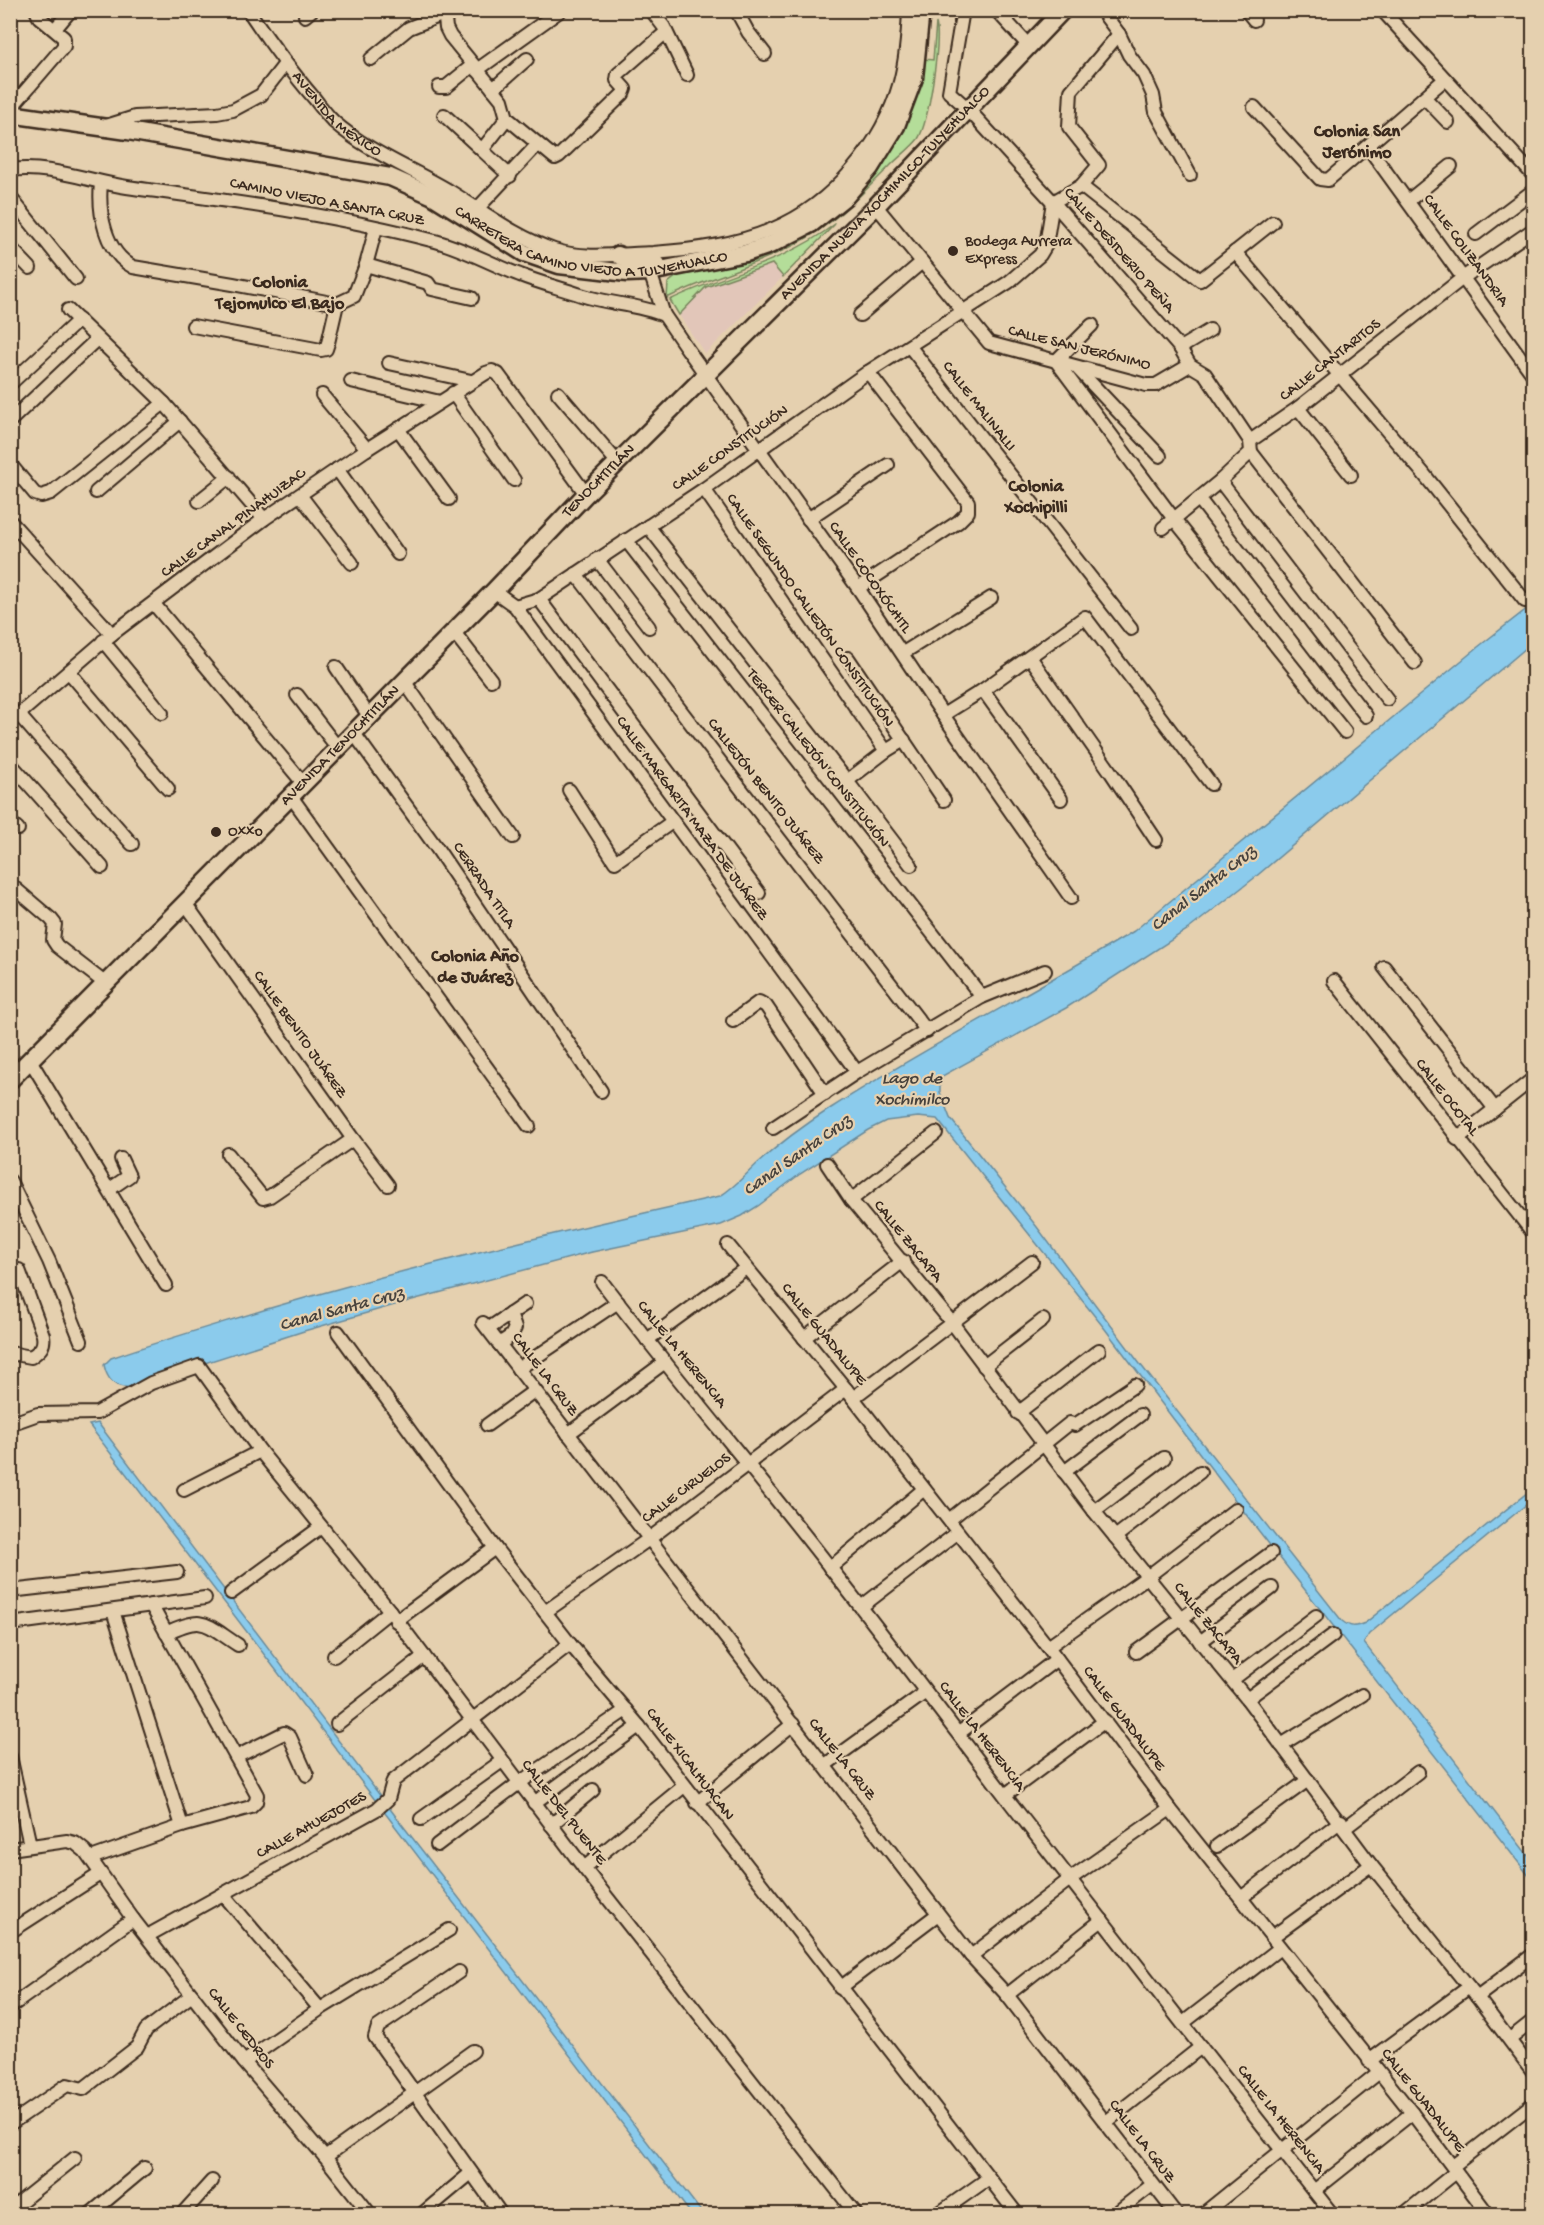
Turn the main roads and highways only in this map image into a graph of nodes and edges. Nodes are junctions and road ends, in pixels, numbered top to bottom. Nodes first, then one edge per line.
1 (921, 10) edge
2 (1063, 10) edge
3 (13, 108) edge
4 (618, 255) road end
5 (669, 268) junction
6 (706, 374) joint
7 (494, 591) joint
8 (10, 1080) edge

1 - 5 main road, CARRETERA CAMINO VIEJO A TULYEHUALCO
2 - 6 main road, AVENIDA NUEVA XOCHIMILCO-TULYEHUALCO
3 - 5 main road, CARRETERA CAMINO VIEJO A TULYEHUALCO
4 - 5 main road
6 - 7 main road, TENOCHTITLÁN
7 - 8 main road, AVENIDA TENOCHTITLÁN

